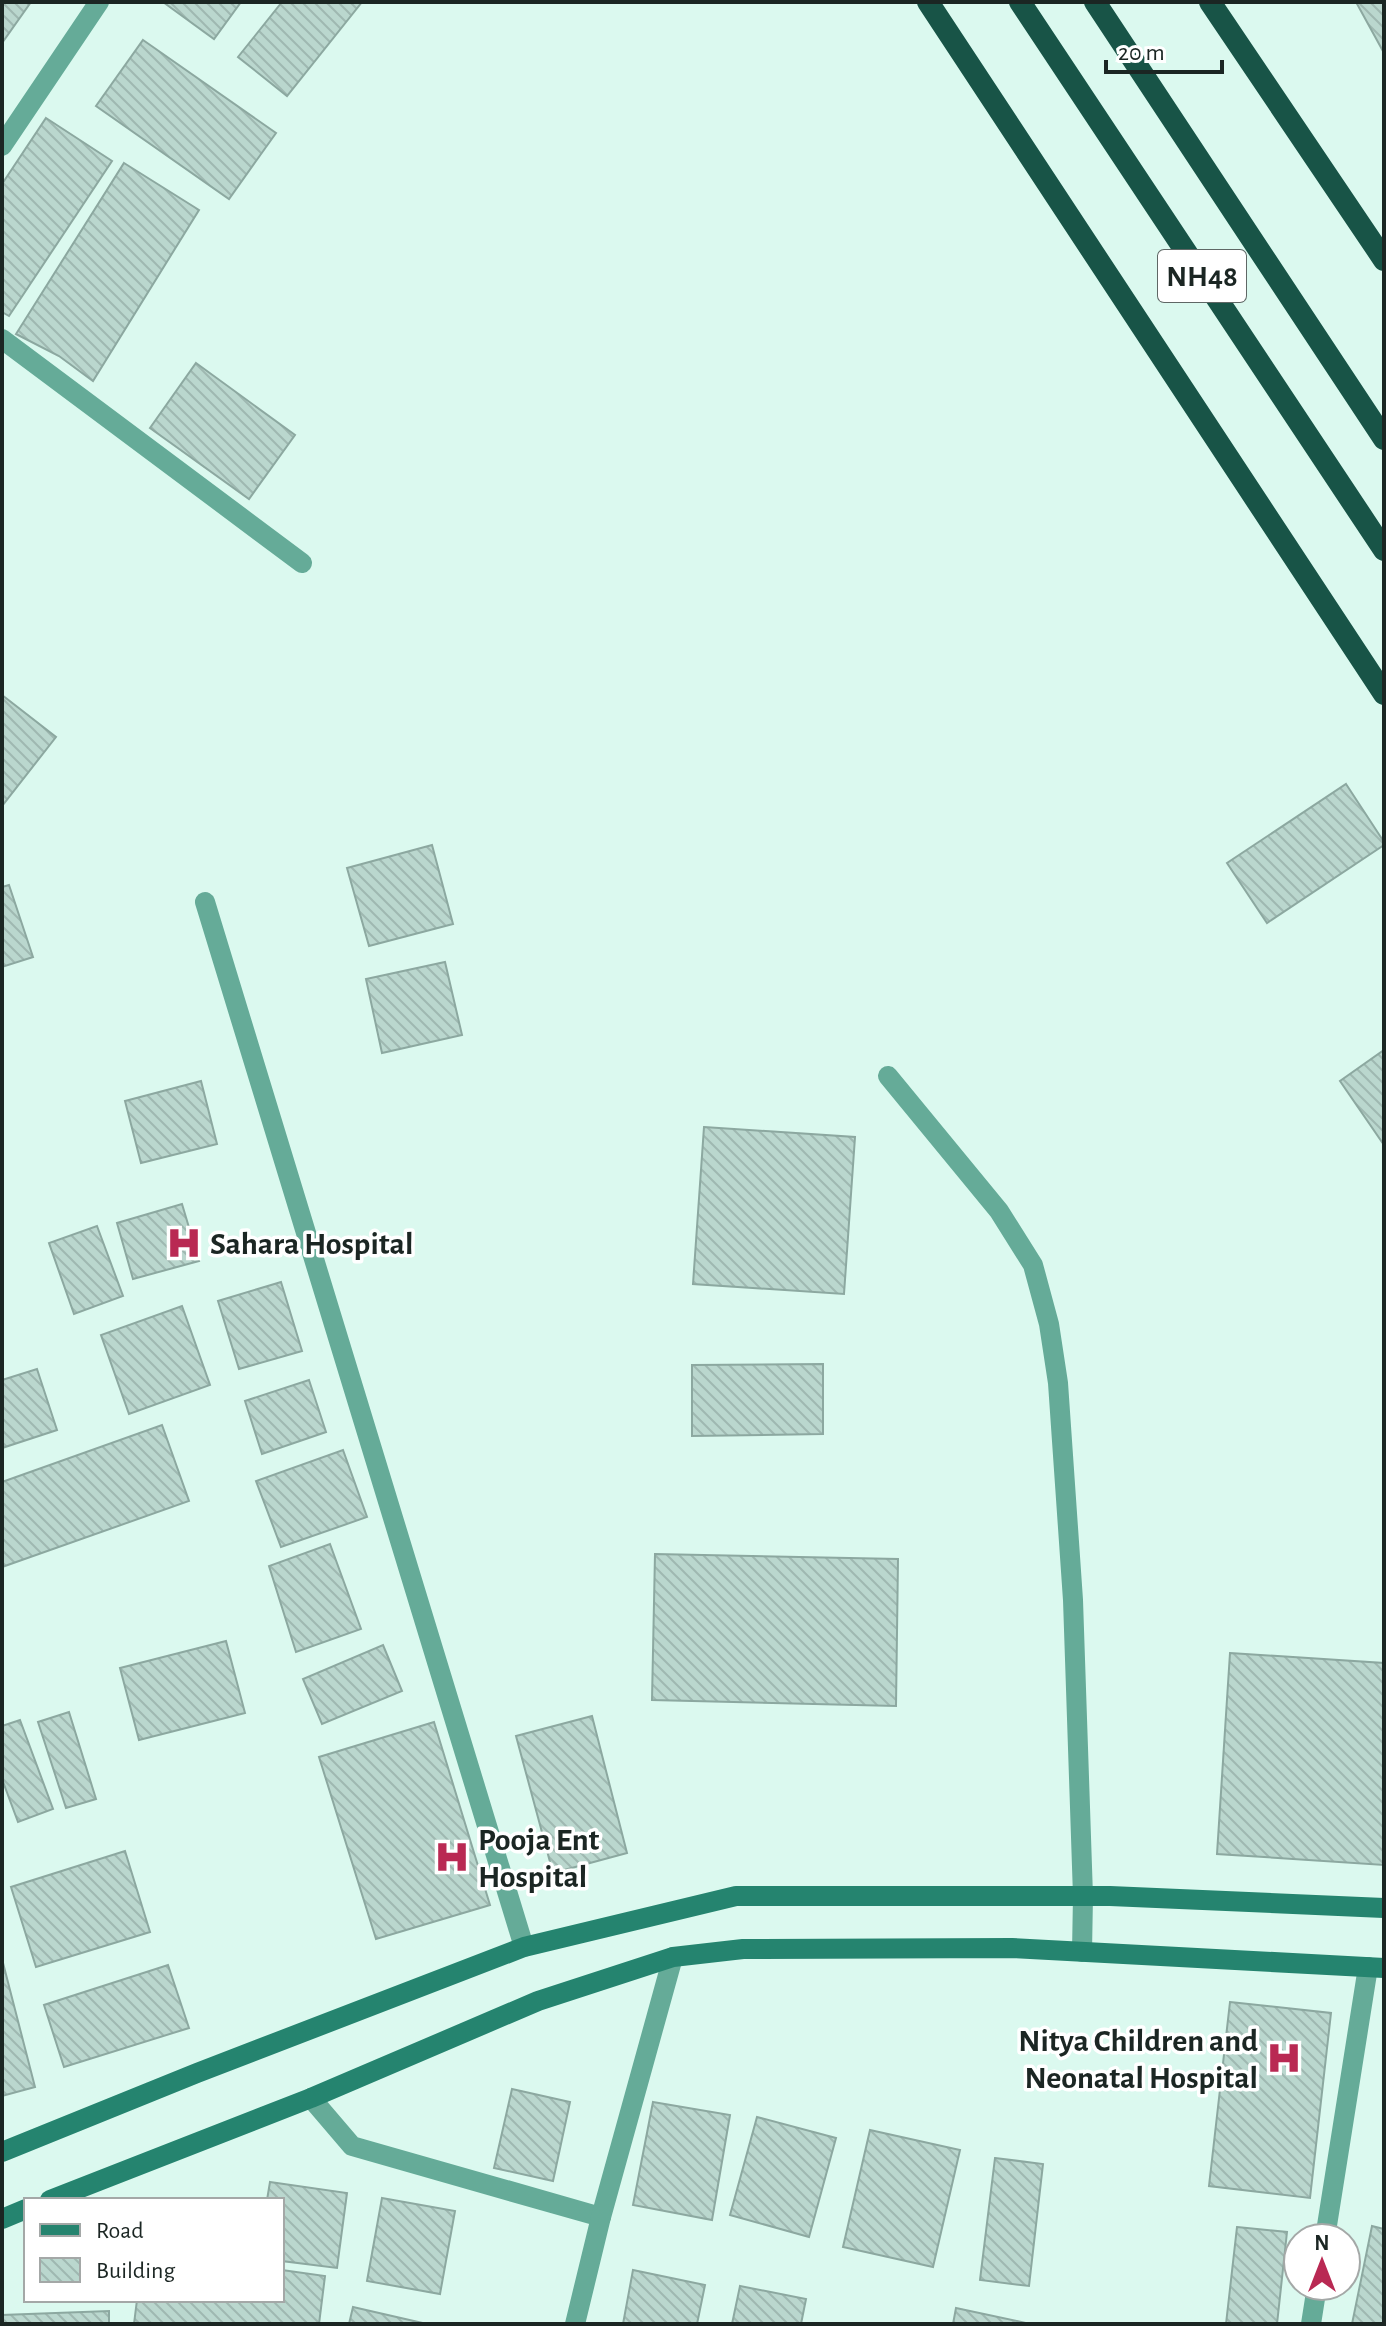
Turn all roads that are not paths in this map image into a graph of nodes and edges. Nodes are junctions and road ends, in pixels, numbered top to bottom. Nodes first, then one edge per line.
1 (99, 2) edge
2 (928, 2) edge
3 (1020, 2) edge
4 (1095, 2) edge
5 (1210, 2) edge
6 (2, 146) edge
7 (1384, 260) edge
8 (2, 339) edge
9 (1384, 439) edge
10 (1384, 550) edge
11 (302, 563) dead end
12 (1384, 694) edge
13 (205, 902) dead end
14 (888, 1076) dead end
15 (1083, 1896) junction
16 (1384, 1908) edge
17 (524, 1947) junction
18 (1082, 1952) junction
19 (673, 1957) junction
20 (1376, 1968) edge
21 (311, 2098) junction
22 (2, 2152) edge
23 (55, 2198) edge
24 (24, 2210) edge
25 (601, 2217) junction
26 (2, 2219) edge
27 (1328, 2222) edge
28 (1314, 2302) edge
29 (575, 2324) edge
30 (1311, 2324) edge

1 - 6 street
2 - 12 highway
3 - 10 highway, NH48
4 - 9 highway, NH48
5 - 7 highway
8 - 11 street
13 - 17 street
14 - 15 street
15 - 16 main road
15 - 17 main road
15 - 18 street
17 - 22 main road
18 - 19 main road
18 - 20 main road
19 - 21 main road
19 - 25 street
20 - 27 street
21 - 23 main road
21 - 25 street
24 - 26 main road
25 - 29 street
28 - 30 street

